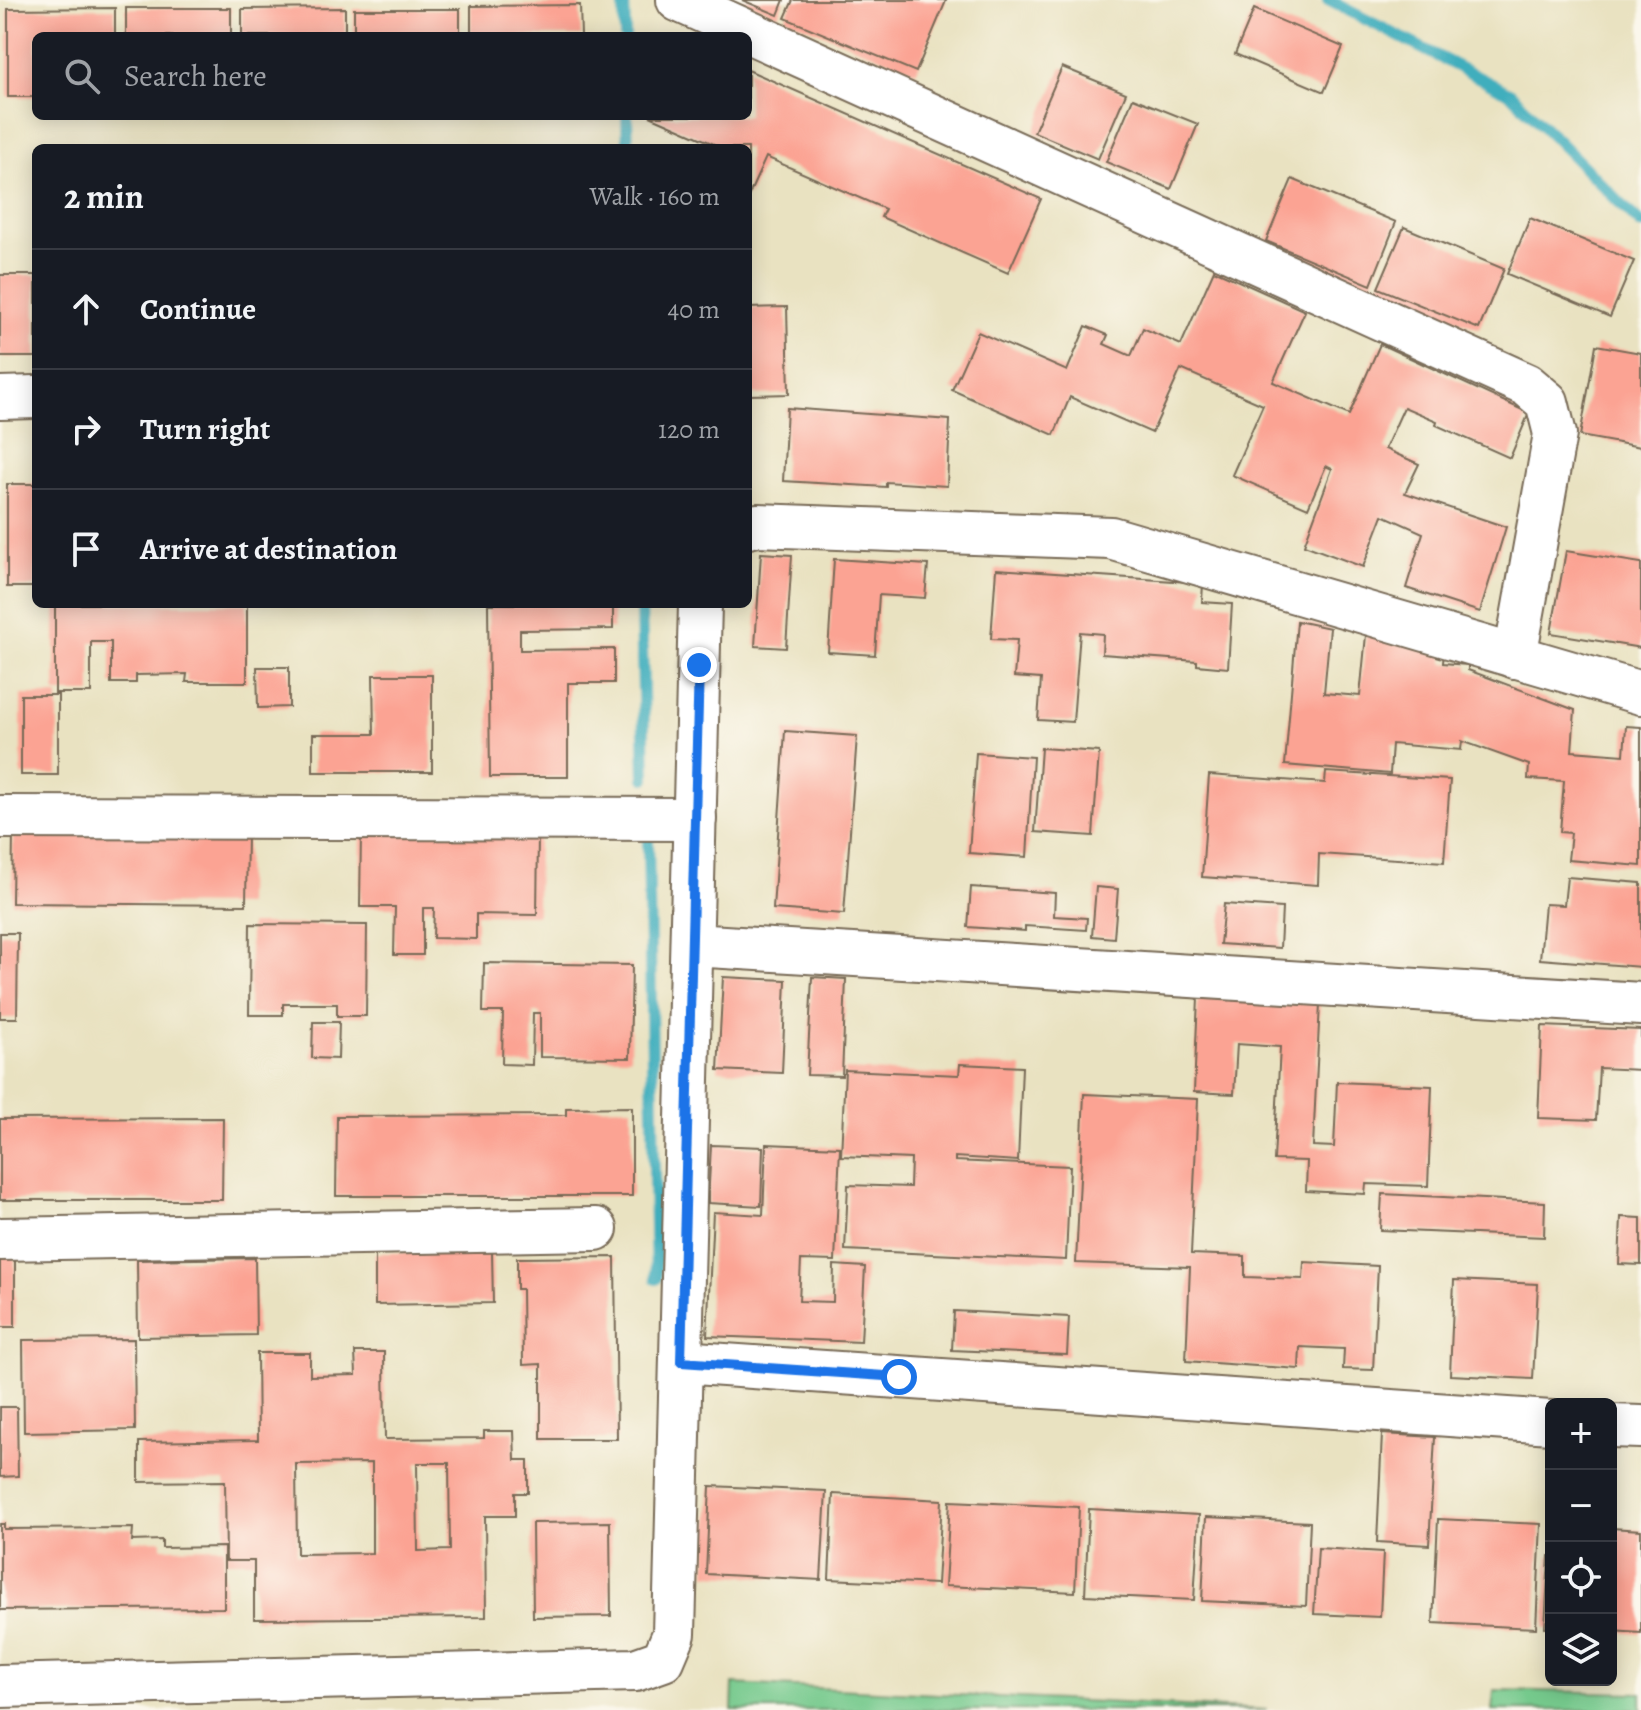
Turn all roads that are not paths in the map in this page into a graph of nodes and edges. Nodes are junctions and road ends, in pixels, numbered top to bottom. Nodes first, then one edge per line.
1 (678, 0) edge
2 (749, 32) edge
3 (752, 34) edge
4 (32, 397) edge
5 (0, 398) edge
6 (752, 526) edge
7 (700, 608) edge
8 (1515, 657) junction
9 (1641, 693) edge
10 (0, 817) edge
11 (695, 819) junction
12 (692, 945) junction
13 (1641, 1004) edge
14 (596, 1229) dead end
15 (0, 1239) edge
16 (681, 1362) junction
17 (1545, 1422) edge
18 (1617, 1426) edge
19 (1641, 1427) edge
20 (0, 1686) edge
21 (373, 1693) edge

1 - 2 street
3 - 8 street
4 - 5 street
6 - 8 street
7 - 11 street
8 - 9 street
10 - 11 street
11 - 12 street
12 - 13 street
12 - 16 street
14 - 15 street
16 - 17 street
16 - 21 street
18 - 19 street
20 - 21 street

